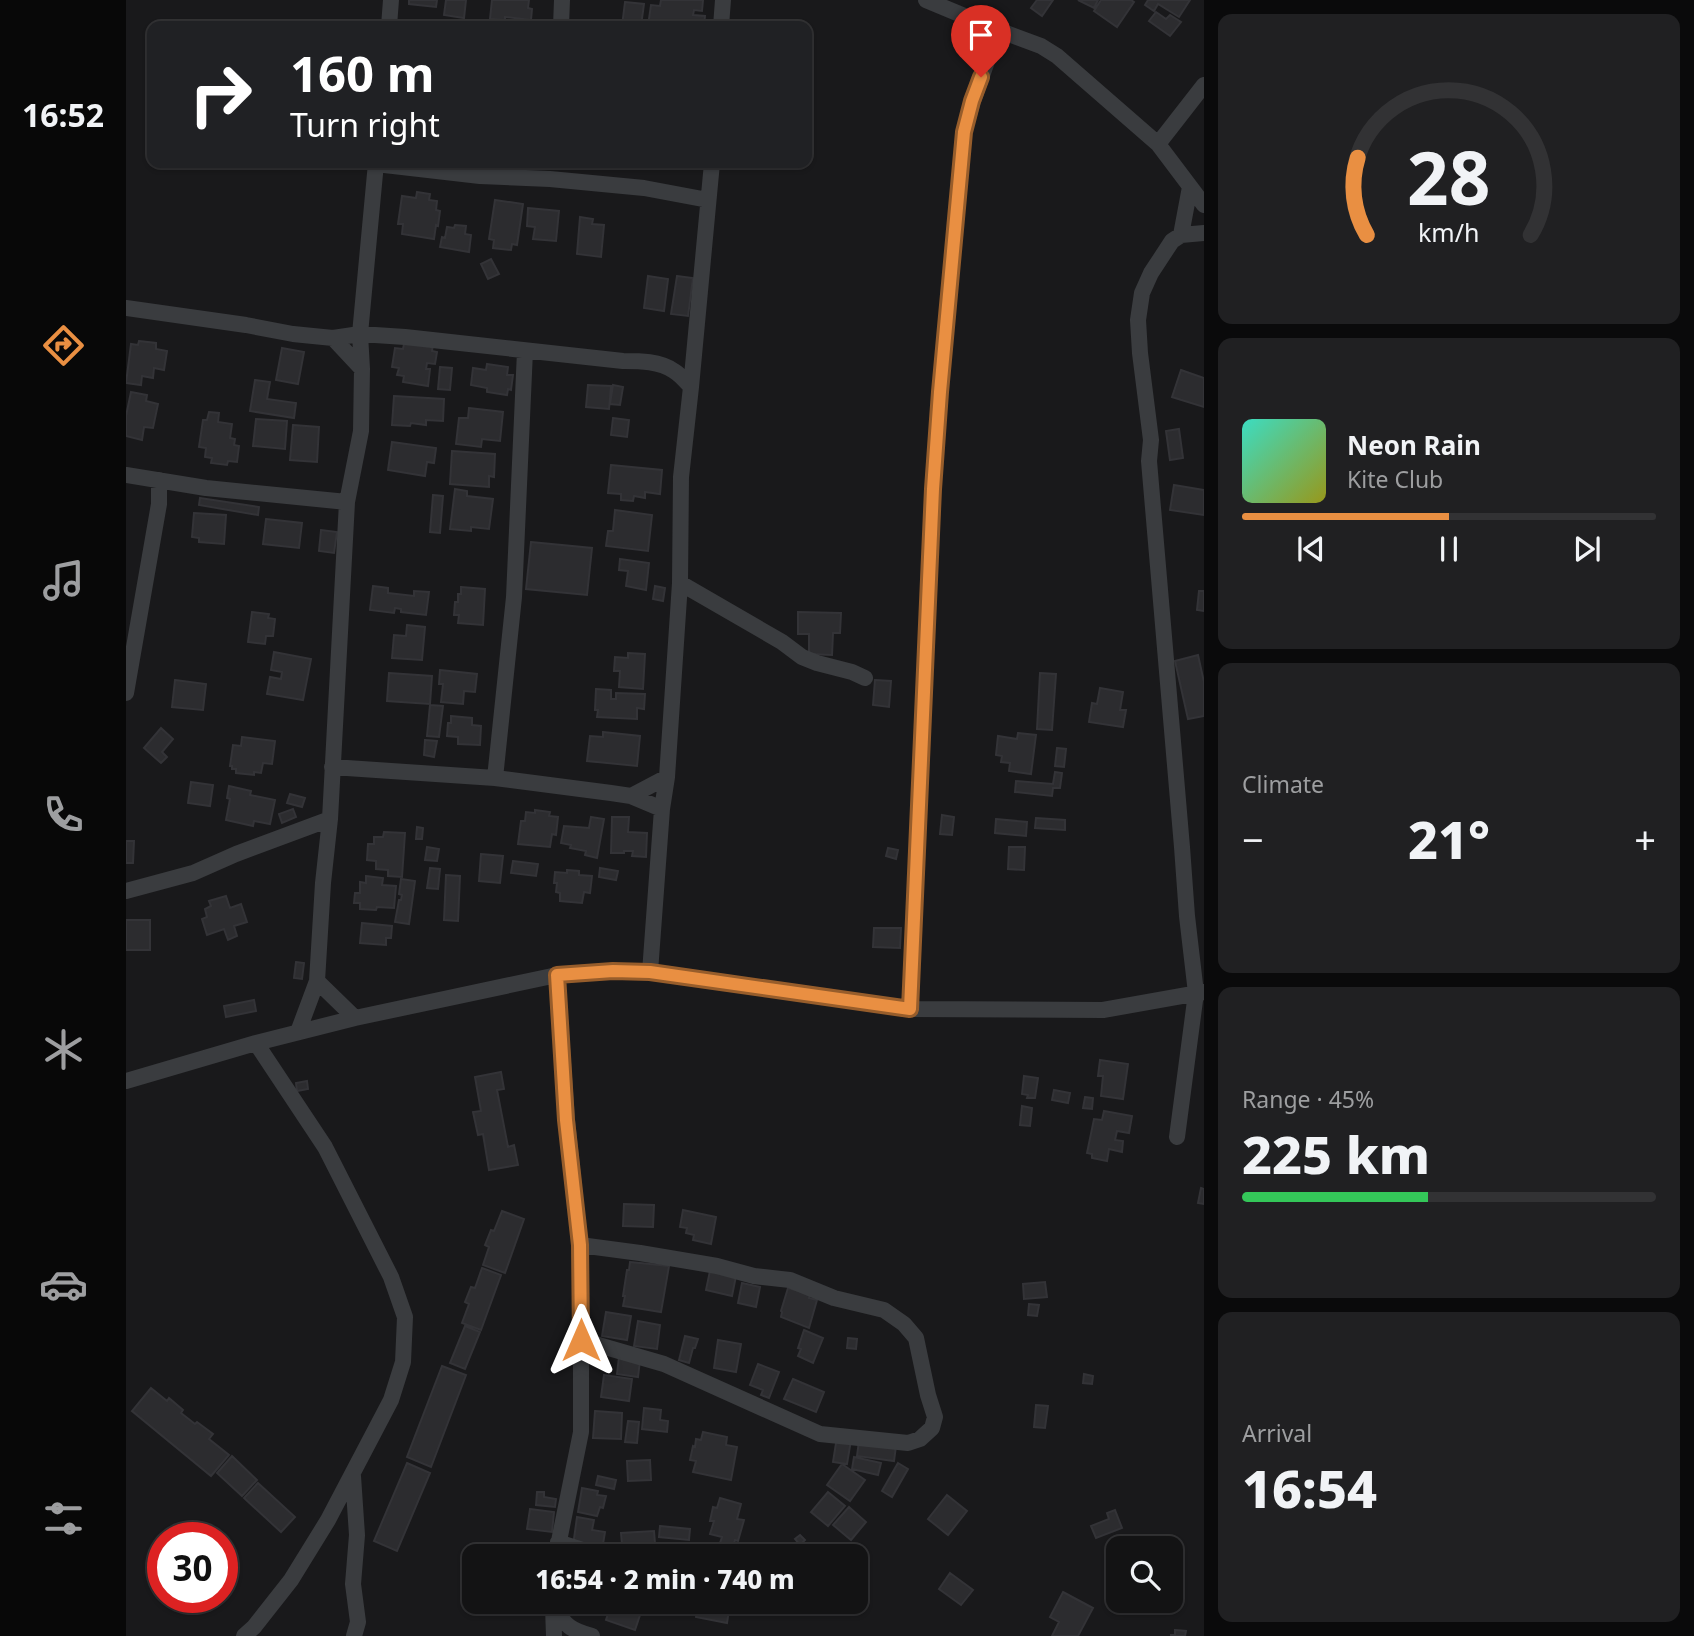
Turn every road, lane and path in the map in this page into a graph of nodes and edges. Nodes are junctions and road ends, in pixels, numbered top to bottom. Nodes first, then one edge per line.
1 (391, 0) edge
2 (562, 0) edge
3 (723, 0) edge
4 (926, 0) edge
5 (389, 21) edge
6 (561, 21) edge
7 (722, 21) edge
8 (998, 30) junction
9 (1204, 85) edge
10 (1158, 144) junction
11 (376, 168) edge
12 (416, 168) edge
13 (711, 168) edge
14 (551, 171) edge
15 (1190, 187) junction
16 (708, 200) junction
17 (1204, 205) edge
18 (1204, 233) edge
19 (1181, 235) junction
20 (126, 308) edge
21 (360, 334) junction
22 (333, 338) junction
23 (525, 351) junction
24 (362, 369) junction
25 (691, 387) junction
26 (126, 475) edge
27 (159, 480) junction
28 (347, 502) junction
29 (680, 583) junction
30 (866, 678) dead end
31 (126, 693) edge
32 (332, 767) junction
33 (667, 777) junction
34 (495, 778) junction
35 (631, 796) junction
36 (662, 809) junction
37 (330, 819) junction
38 (126, 891) edge
39 (650, 972) junction
40 (557, 975) junction
41 (317, 981) junction
42 (1200, 992) edge
43 (910, 1009) junction
44 (355, 1018) junction
45 (298, 1032) junction
46 (256, 1043) junction
47 (126, 1081) edge
48 (1177, 1137) dead end
49 (580, 1245) junction
50 (581, 1340) junction
51 (353, 1474) junction
52 (558, 1544) edge
53 (553, 1614) edge
54 (558, 1614) edge
55 (356, 1631) edge
56 (244, 1636) edge
57 (554, 1636) edge
58 (592, 1636) edge

1 - 5 street
2 - 6 street
3 - 7 street
4 - 8 street
8 - 10 street
8 - 43 street
9 - 10 street
10 - 15 street
11 - 21 street
12 - 14 street
13 - 16 street
14 - 16 street
15 - 17 street
15 - 19 street
16 - 25 street
18 - 19 street
19 - 42 street
20 - 22 street
21 - 22 street
21 - 23 street
21 - 24 street
22 - 24 street
23 - 25 street
23 - 34 street
24 - 28 street
25 - 29 street
26 - 27 street
27 - 28 street
27 - 31 street
28 - 32 street
29 - 30 street
29 - 33 street
32 - 34 street
32 - 37 street
33 - 35 street
33 - 36 street
34 - 35 street
35 - 36 street
36 - 39 street
37 - 38 street
37 - 41 street
39 - 40 street
39 - 43 street
40 - 44 street
40 - 49 street
41 - 44 street
41 - 45 street
42 - 43 street
42 - 48 street
44 - 45 street
45 - 46 street
46 - 47 street
46 - 51 street
49 - 50 street
49 - 50 street
50 - 52 street
51 - 55 street
51 - 56 street
53 - 57 street
54 - 58 street

